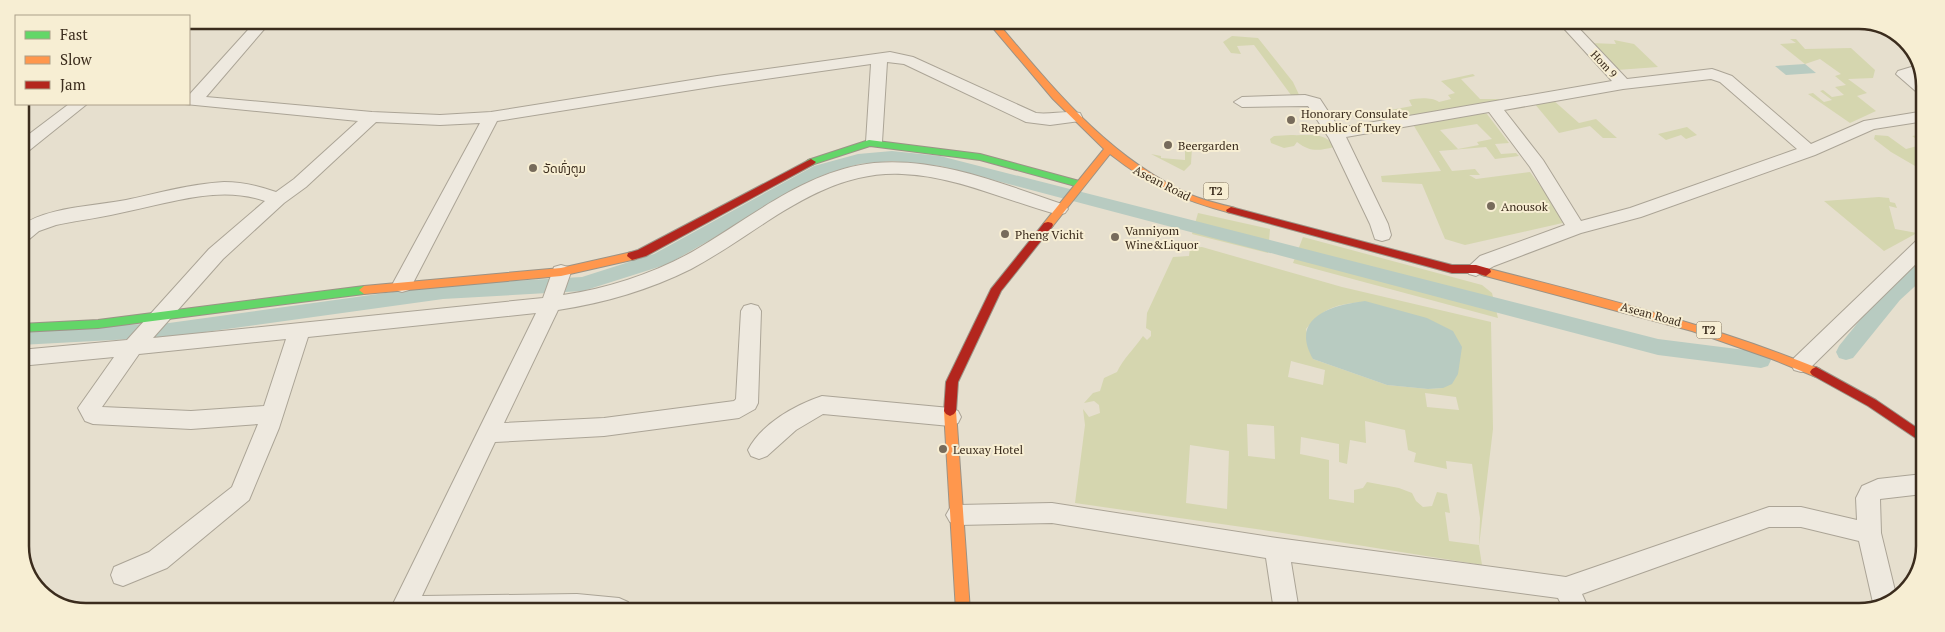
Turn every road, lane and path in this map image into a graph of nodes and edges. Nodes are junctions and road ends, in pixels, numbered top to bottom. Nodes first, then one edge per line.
1 (257, 29) edge
2 (998, 29) edge
3 (1572, 29) edge
4 (879, 58) junction
5 (1914, 71) edge
6 (1623, 84) junction
7 (1916, 84) edge
8 (191, 100) edge
9 (1242, 102) dead end
10 (78, 105) edge
11 (1494, 108) junction
12 (372, 117) junction
13 (492, 117) junction
14 (1074, 117) junction
15 (1916, 117) edge
16 (1337, 138) junction
17 (29, 142) edge
18 (874, 142) junction
19 (1108, 150) junction
20 (1809, 151) junction
21 (1078, 186) junction
22 (278, 199) junction
23 (1061, 207) junction
24 (1576, 228) junction
25 (29, 230) edge
26 (1382, 235) dead end
27 (1916, 253) edge
28 (1457, 256) dead end
29 (1476, 269) junction
30 (561, 272) junction
31 (402, 285) junction
32 (550, 304) junction
33 (751, 311) dead end
34 (157, 320) junction
35 (29, 328) edge
36 (299, 332) junction
37 (135, 344) junction
38 (29, 357) edge
39 (1801, 364) junction
40 (273, 414) junction
41 (950, 417) junction
42 (1916, 432) edge
43 (490, 433) junction
44 (759, 450) dead end
45 (1916, 485) edge
46 (958, 515) junction
47 (1869, 533) junction
48 (1277, 549) junction
49 (123, 575) dead end
50 (1566, 588) junction
51 (1884, 598) edge
52 (407, 603) edge
53 (964, 603) edge
54 (1285, 603) edge
55 (1574, 603) edge

1 - 8 street
2 - 14 street, Asean Road / T2
3 - 6 street, Hom 9
4 - 13 street
4 - 14 street
4 - 18 street
5 - 7 street
6 - 11 street
6 - 20 street
8 - 12 street
9 - 16 street
10 - 17 street
11 - 16 street
11 - 24 street
12 - 13 street
12 - 22 street
13 - 31 street
14 - 19 street, Asean Road / T2
15 - 20 street
16 - 26 street
18 - 21 street
18 - 30 street
19 - 21 street
19 - 29 street, Asean Road / T2
20 - 24 street
21 - 23 street
22 - 25 street
22 - 34 street
23 - 32 street
23 - 41 street
24 - 29 street
27 - 39 street
28 - 29 street, Asean Road / T2
29 - 39 street, Asean Road / T2
30 - 31 street
30 - 32 street
31 - 34 street
32 - 36 street
32 - 43 street
33 - 43 street
34 - 35 street
34 - 37 street
36 - 37 street
36 - 40 street
37 - 38 street
37 - 40 street
39 - 42 street, Asean Road / T2
40 - 49 street
41 - 44 street
41 - 46 street
43 - 52 street
45 - 47 street
46 - 48 street
46 - 53 street
47 - 50 street
47 - 51 street
48 - 50 street
48 - 54 street
50 - 55 street

